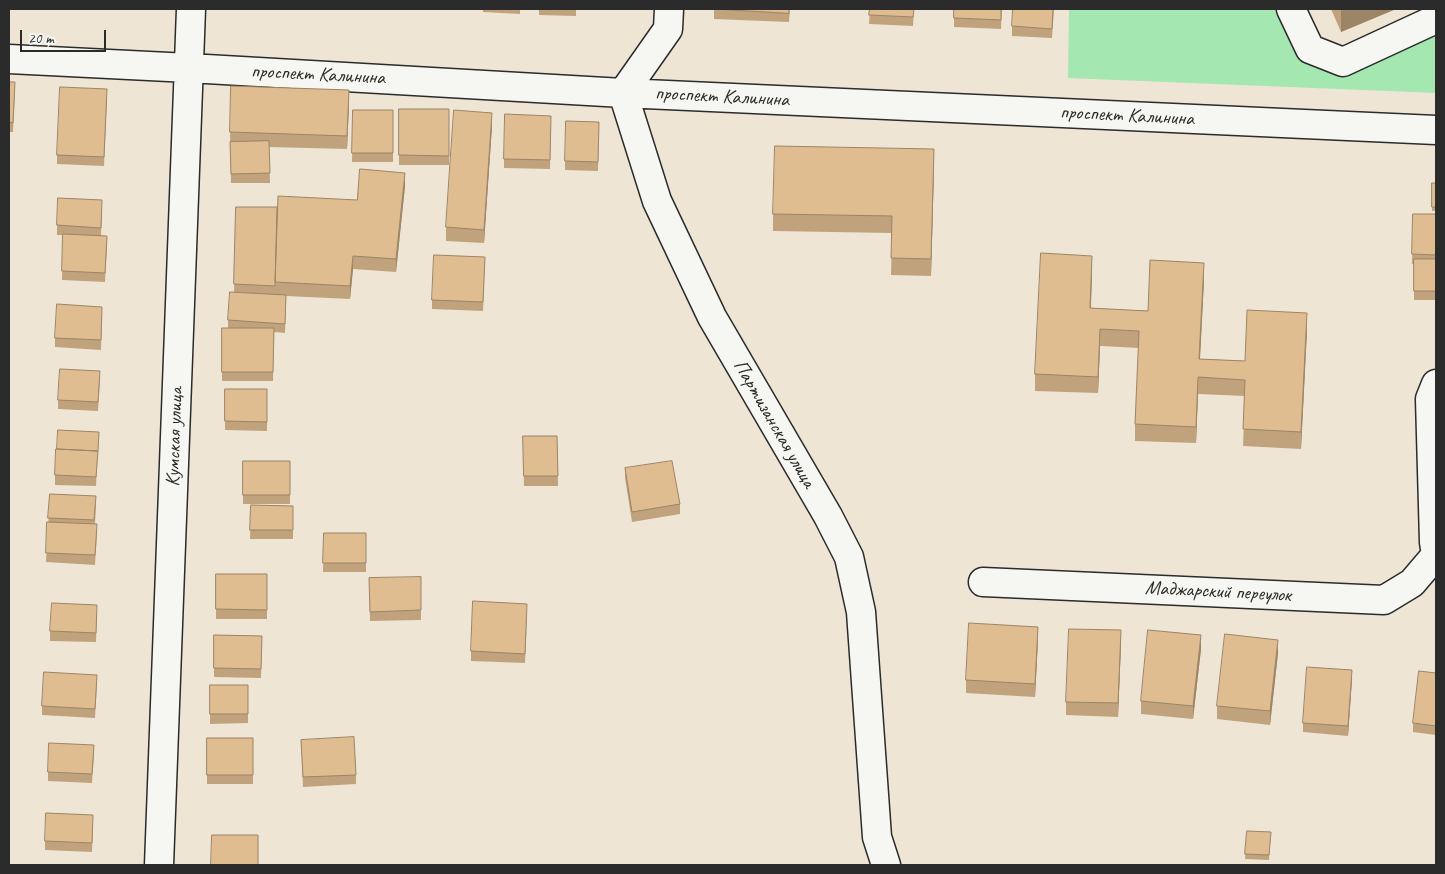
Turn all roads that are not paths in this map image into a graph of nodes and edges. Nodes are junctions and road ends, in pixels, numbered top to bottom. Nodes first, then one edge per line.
1 (191, 9) edge
2 (669, 9) edge
3 (1291, 9) edge
4 (1436, 19) edge
5 (9, 59) edge
6 (189, 68) junction
7 (623, 93) junction
8 (1436, 130) edge
9 (1436, 384) edge
10 (1436, 556) edge
11 (983, 582) dead end
12 (160, 865) edge
13 (886, 865) edge

1 - 6 street, Кумская улица
2 - 7 street
3 - 4 street
5 - 6 street, проспект Калинина
6 - 7 street, проспект Калинина
6 - 12 street, Кумская улица
7 - 8 street, проспект Калинина
7 - 13 street, Партизанская улица
9 - 10 street
10 - 11 street, Маджарский переулок

